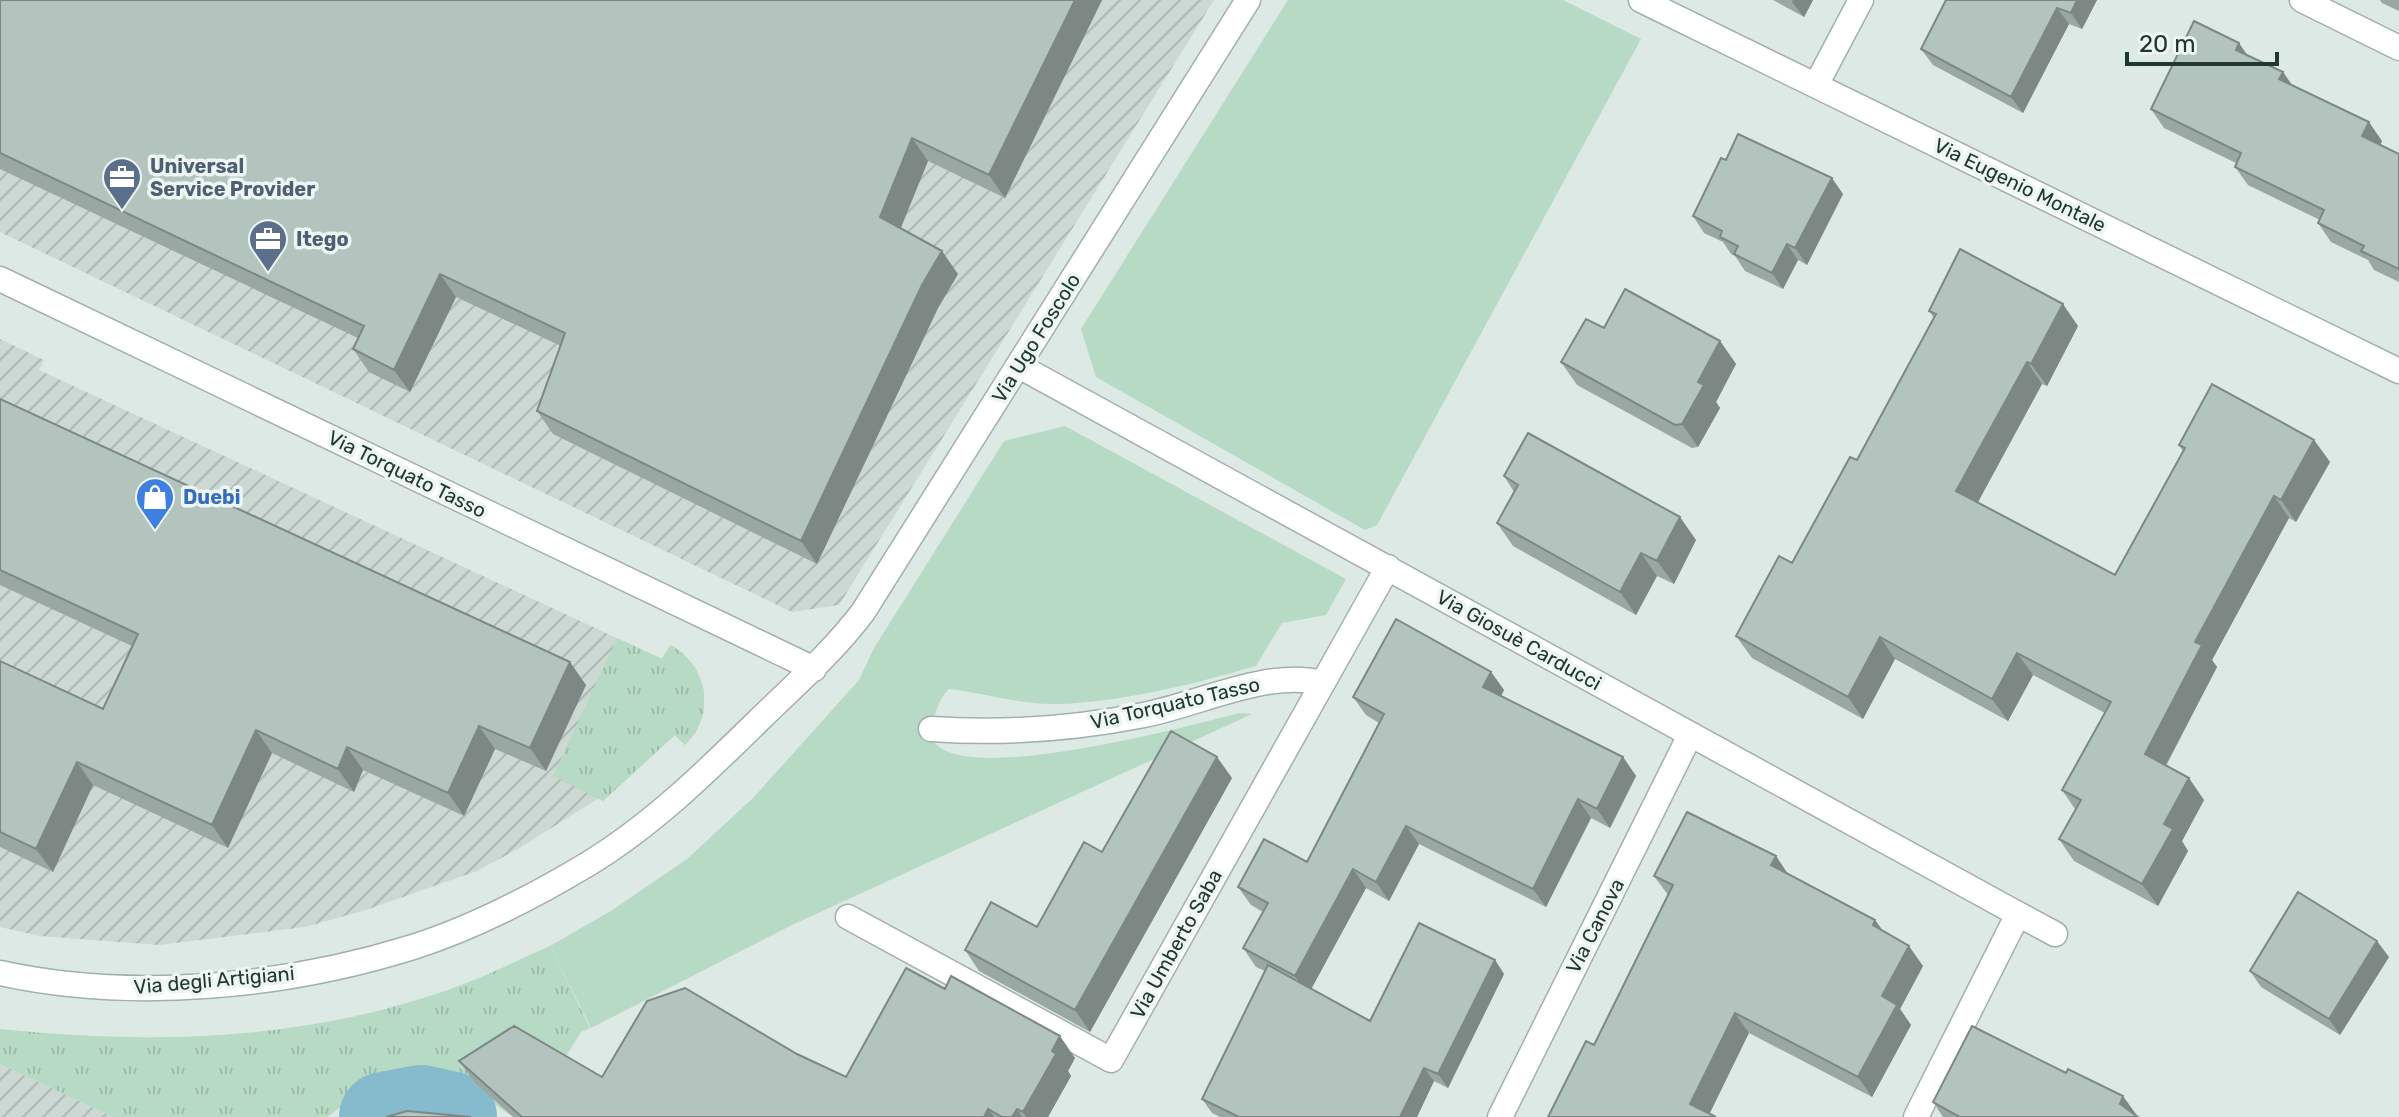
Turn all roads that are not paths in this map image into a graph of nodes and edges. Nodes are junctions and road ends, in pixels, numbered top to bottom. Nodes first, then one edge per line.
1 (1248, 0) edge
2 (1641, 0) edge
3 (1861, 0) edge
4 (2302, 0) edge
5 (2399, 48) edge
6 (1816, 85) junction
7 (0, 279) edge
8 (1019, 366) junction
9 (2399, 371) edge
10 (1388, 567) junction
11 (814, 669) junction
12 (1323, 683) junction
13 (931, 729) dead end
14 (1690, 735) junction
15 (2018, 914) junction
16 (848, 917) dead end
17 (2055, 934) dead end
18 (0, 973) edge
19 (1500, 1117) edge
20 (1916, 1117) edge

1 - 8 street, Via Ugo Foscolo
2 - 6 street, Via Eugenio Montale
3 - 6 street
4 - 5 street
6 - 9 street, Via Eugenio Montale
7 - 11 street, Via Torquato Tasso
8 - 10 street, Via Giosuè Carducci
8 - 11 street, Via Ugo Foscolo
10 - 12 street, Via Umberto Saba
10 - 14 street, Via Giosuè Carducci
11 - 18 street, Via degli Artigiani
12 - 13 street, Via Torquato Tasso
12 - 16 street, Via Umberto Saba
14 - 15 street, Via Giosuè Carducci
14 - 19 street, Via Canova
15 - 17 street, Via Giosuè Carducci
15 - 20 street

